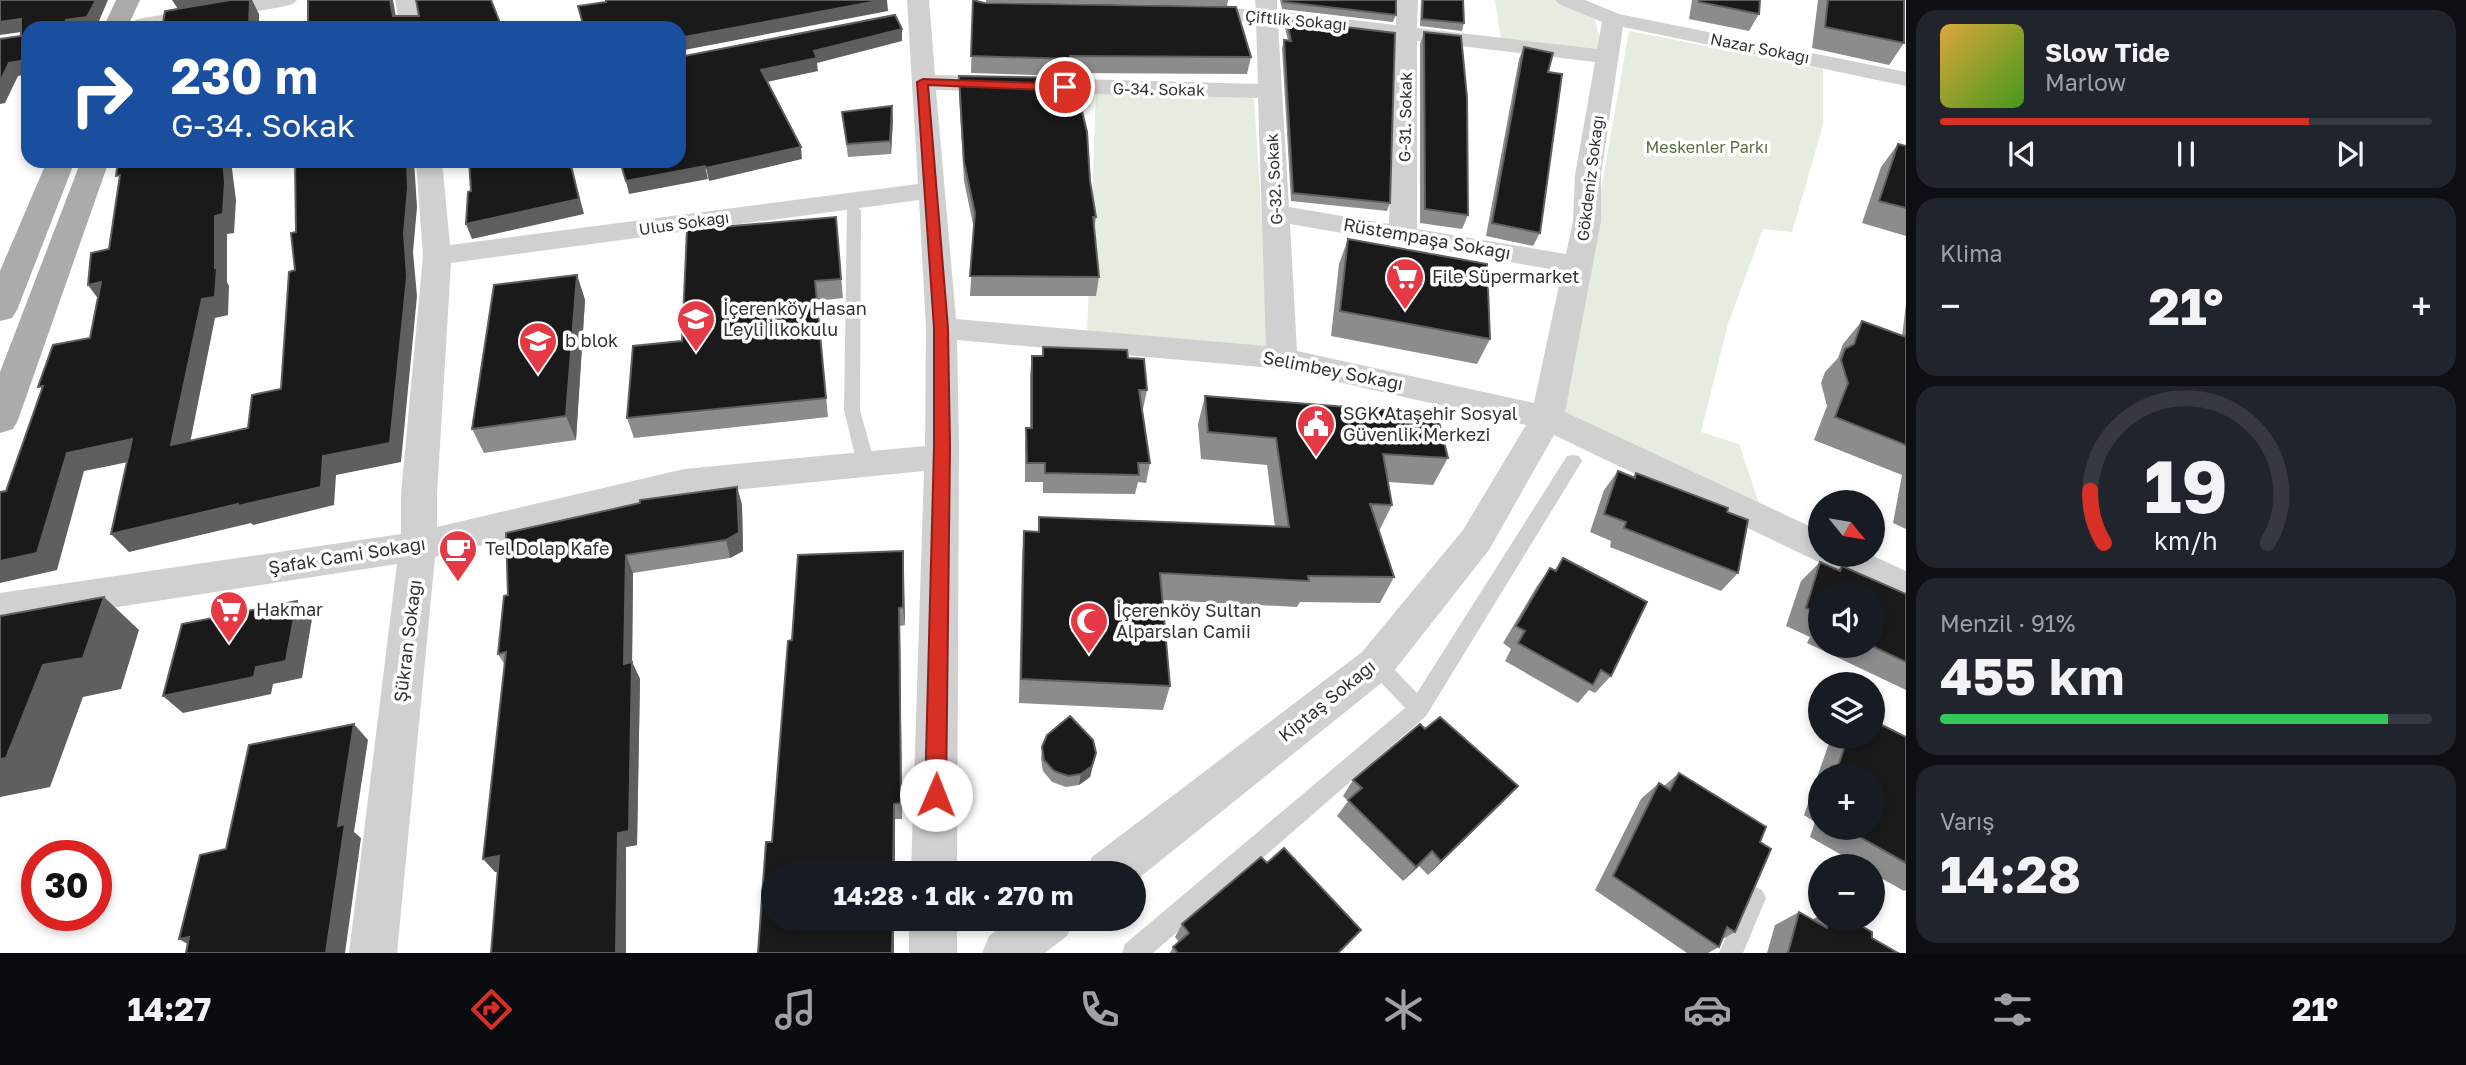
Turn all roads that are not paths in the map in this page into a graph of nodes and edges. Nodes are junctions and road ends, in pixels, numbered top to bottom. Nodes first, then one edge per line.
1 (128, 0) edge
2 (154, 0) edge
3 (286, 0) edge
4 (407, 0) edge
5 (1407, 0) edge
6 (1566, 0) edge
7 (1266, 8) edge
8 (1675, 9) dead end
9 (909, 11) edge
10 (1172, 14) edge
11 (1613, 19) junction
12 (118, 21) edge
13 (140, 21) edge
14 (169, 21) edge
15 (410, 21) edge
16 (1407, 32) junction
17 (1680, 33) junction
18 (1607, 57) junction
19 (1906, 79) edge
20 (923, 82) junction
21 (1270, 91) junction
22 (58, 168) edge
23 (91, 168) edge
24 (430, 168) edge
25 (931, 190) junction
26 (854, 210) dead end
27 (1275, 213) junction
28 (1403, 234) junction
29 (437, 256) junction
30 (1579, 265) junction
31 (0, 310) edge
32 (941, 328) junction
33 (1282, 358) junction
34 (1547, 418) junction
35 (0, 420) edge
36 (941, 457) junction
37 (1573, 461) dead end
38 (866, 464) junction
39 (1808, 542) edge
40 (418, 546) junction
41 (1862, 567) edge
42 (1906, 587) edge
43 (0, 609) edge
44 (1376, 664) junction
45 (1419, 709) junction
46 (934, 861) edge
47 (1123, 861) edge
48 (1754, 898) edge
49 (933, 931) edge
50 (1034, 931) edge
51 (373, 953) edge
52 (933, 953) edge
53 (1006, 953) edge
54 (1135, 953) edge
55 (1731, 953) edge

1 - 12 main road
2 - 13 main road
3 - 14 street
4 - 15 street
5 - 16 street, G-31. Sokak
6 - 11 street, Nazar Sokağı
7 - 10 street, Çiftlik Sokağı
7 - 16 street, Çiftlik Sokağı
7 - 21 street, G-32. Sokak
8 - 17 street
9 - 20 street
11 - 17 street, Nazar Sokağı
11 - 18 street, Gökdeniz Sokağı
16 - 18 street, Çiftlik Sokağı
16 - 28 street, G-31. Sokak
17 - 19 street, Nazar Sokağı
18 - 30 street, Gökdeniz Sokağı
20 - 21 street, G-34. Sokak
20 - 25 street
21 - 27 street, G-32. Sokak
22 - 31 main road
23 - 35 main road
24 - 29 street, Şükran Sokağı
25 - 29 street, Ulus Sokağı
25 - 32 street
26 - 38 lane
27 - 28 street, Rüstempaşa Sokağı
27 - 33 street, G-32. Sokak
28 - 30 street, Rüstempaşa Sokağı
29 - 40 street, Şükran Sokağı
30 - 34 street, Gökdeniz Sokağı
32 - 33 street, Selimbey Sokağı
32 - 36 street
33 - 34 street, Selimbey Sokağı
34 - 39 street, Selimbey Sokağı
34 - 44 street, Kiptaş Sokağı
36 - 38 street, Şafak Cami Sokağı
36 - 46 street
37 - 45 lane
38 - 40 street, Şafak Cami Sokağı
40 - 43 street, Şafak Cami Sokağı
40 - 51 street, Şükran Sokağı
41 - 42 street
44 - 45 lane
44 - 47 street, Kiptaş Sokağı
45 - 54 lane
48 - 55 lane
49 - 52 street
50 - 53 street

